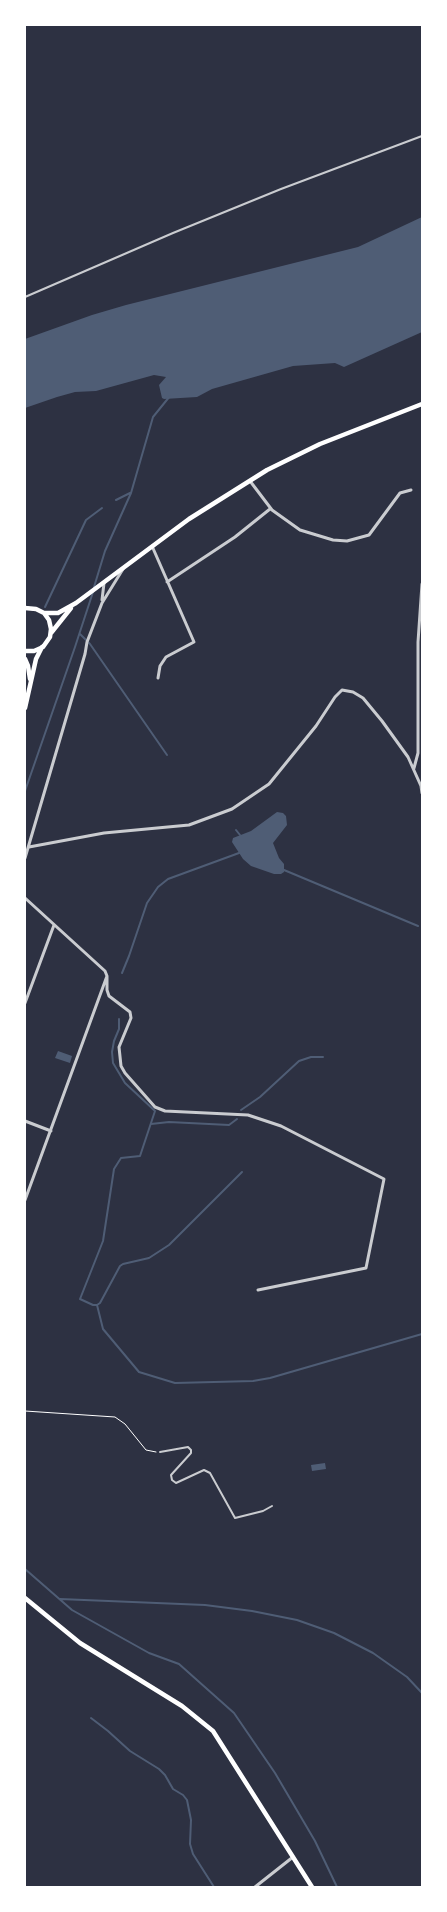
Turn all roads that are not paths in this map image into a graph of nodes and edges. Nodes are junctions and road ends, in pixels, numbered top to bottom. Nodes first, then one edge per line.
1 (422, 136) edge
2 (25, 297) edge
3 (422, 404) edge
4 (249, 480) junction
5 (411, 490) dead end
6 (270, 509) junction
7 (152, 546) junction
8 (127, 564) junction
9 (167, 582) junction
10 (101, 583) junction
11 (422, 584) edge
12 (110, 590) junction
13 (102, 601) junction
14 (76, 603) junction
15 (25, 608) edge
16 (44, 613) junction
17 (51, 633) junction
18 (43, 647) junction
19 (25, 651) edge
20 (25, 659) edge
21 (158, 678) dead end
22 (30, 683) junction
23 (25, 708) edge
24 (414, 768) junction
25 (422, 793) edge
26 (29, 847) junction
27 (25, 858) edge
28 (25, 898) edge
29 (54, 925) junction
30 (107, 976) junction
31 (25, 1003) edge
32 (25, 1121) edge
33 (51, 1131) junction
34 (25, 1200) edge
35 (258, 1290) dead end
36 (160, 1452) road end
37 (272, 1506) dead end
38 (25, 1598) edge
39 (293, 1857) junction
40 (255, 1887) edge
41 (312, 1887) edge

1 - 2 lane
3 - 4 main road
4 - 6 street
4 - 7 main road
5 - 6 street
6 - 9 street
7 - 8 main road
7 - 9 street
8 - 10 main road
8 - 12 street
9 - 21 street
10 - 12 street
10 - 13 street
10 - 13 street
10 - 14 main road
11 - 24 street
12 - 13 street
13 - 26 street
14 - 16 main road
14 - 17 main road
15 - 16 main road
16 - 17 main road
17 - 18 main road
18 - 19 main road
18 - 22 main road
20 - 22 main road
22 - 23 main road
24 - 25 street
24 - 26 street
26 - 27 street
28 - 29 street
29 - 30 street
29 - 31 street
30 - 33 street
30 - 35 street
32 - 33 street
33 - 34 street
36 - 37 lane
38 - 39 main road
39 - 40 street
39 - 41 main road

